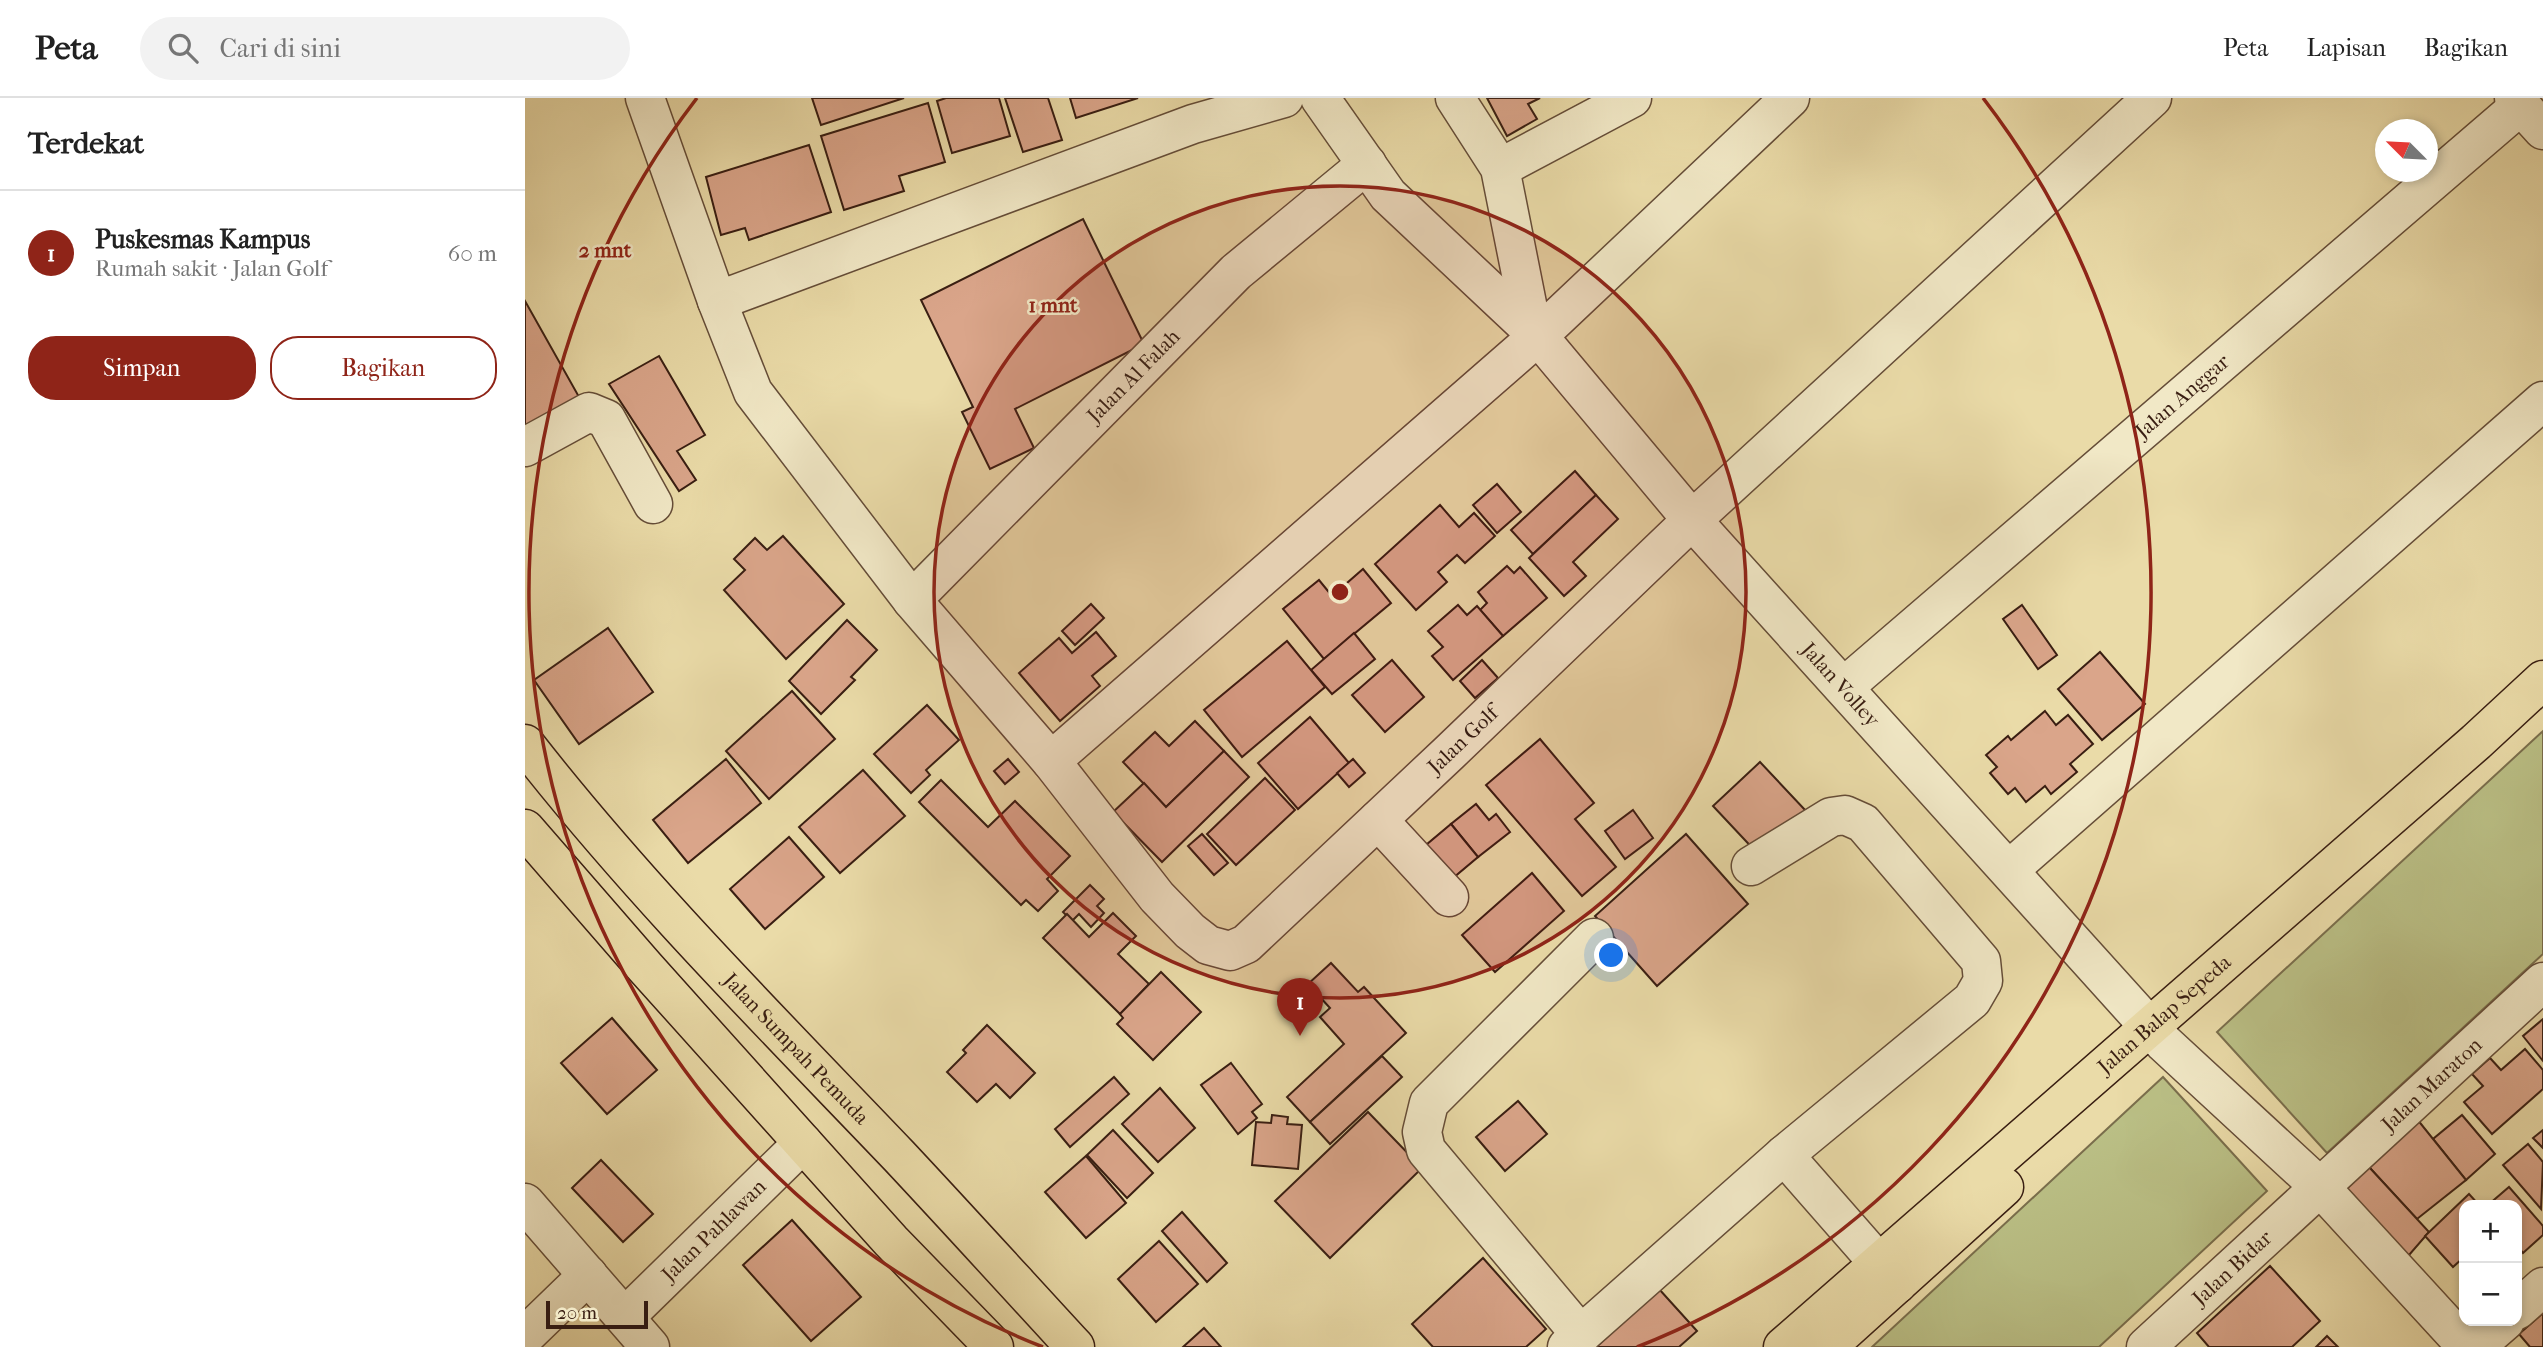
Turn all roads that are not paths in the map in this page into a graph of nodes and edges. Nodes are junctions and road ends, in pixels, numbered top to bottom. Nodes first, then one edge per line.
1 (645, 98) edge
2 (1284, 98) edge
3 (1320, 98) edge
4 (1455, 98) edge
5 (1632, 98) edge
6 (1790, 98) edge
7 (2152, 98) edge
8 (2526, 111) edge
9 (1367, 164) junction
10 (1500, 168) junction
11 (717, 302) junction
12 (1535, 332) junction
13 (2543, 401) edge
14 (525, 447) edge
15 (653, 504) dead end
16 (1692, 520) junction
17 (912, 600) junction
18 (2543, 680) edge
19 (1844, 687) junction
20 (2543, 710) edge
21 (525, 744) edge
22 (1051, 761) junction
23 (1378, 820) junction
24 (525, 828) edge
25 (1751, 866) dead end
26 (2009, 870) junction
27 (1450, 897) dead end
28 (1594, 938) dead end
29 (2543, 982) edge
30 (2157, 1035) junction
31 (803, 1143) junction
32 (1784, 1155) junction
33 (2321, 1188) junction
34 (525, 1203) edge
35 (1887, 1273) junction
36 (588, 1275) junction
37 (2543, 1287) edge
38 (2522, 1306) edge
39 (625, 1317) junction
40 (2499, 1326) edge
41 (525, 1336) edge
42 (1574, 1341) edge
43 (650, 1347) edge
44 (993, 1347) edge
45 (1075, 1347) edge
46 (1783, 1347) edge
47 (1827, 1347) edge
48 (2146, 1347) edge
49 (2467, 1347) edge
50 (2475, 1347) edge

1 - 11 street
2 - 11 street
3 - 9 street, Jalan Volley
4 - 10 street
5 - 10 street
6 - 12 street
7 - 16 street, Jalan Golf
8 - 19 street, Jalan Anggar
9 - 12 street, Jalan Volley
9 - 17 street, Jalan Al Falah
10 - 12 street
11 - 17 street
12 - 16 street, Jalan Volley
12 - 22 street
13 - 26 street
14 - 15 street
16 - 19 street, Jalan Volley
16 - 23 street, Jalan Golf
17 - 22 street
18 - 30 main road, Jalan Balap Sepeda
19 - 26 street, Jalan Volley
20 - 30 main road, Jalan Balap Sepeda
21 - 45 main road, Jalan Sumpah Pemuda
22 - 23 street, Jalan Golf
23 - 27 street
24 - 31 main road
25 - 32 street
26 - 30 street, Jalan Volley
28 - 42 street
29 - 33 street, Jalan Maraton
30 - 33 street, Jalan Volley
30 - 35 main road, Jalan Balap Sepeda
31 - 39 street, Jalan Pahlawan
31 - 44 main road
32 - 35 street
32 - 42 street
33 - 48 street, Jalan Bidar
33 - 49 street, Jalan Volley
34 - 36 street
35 - 46 main road, Jalan Balap Sepeda
35 - 47 main road, Jalan Balap Sepeda
36 - 39 street
36 - 41 street
37 - 38 street
39 - 43 street
40 - 50 street

